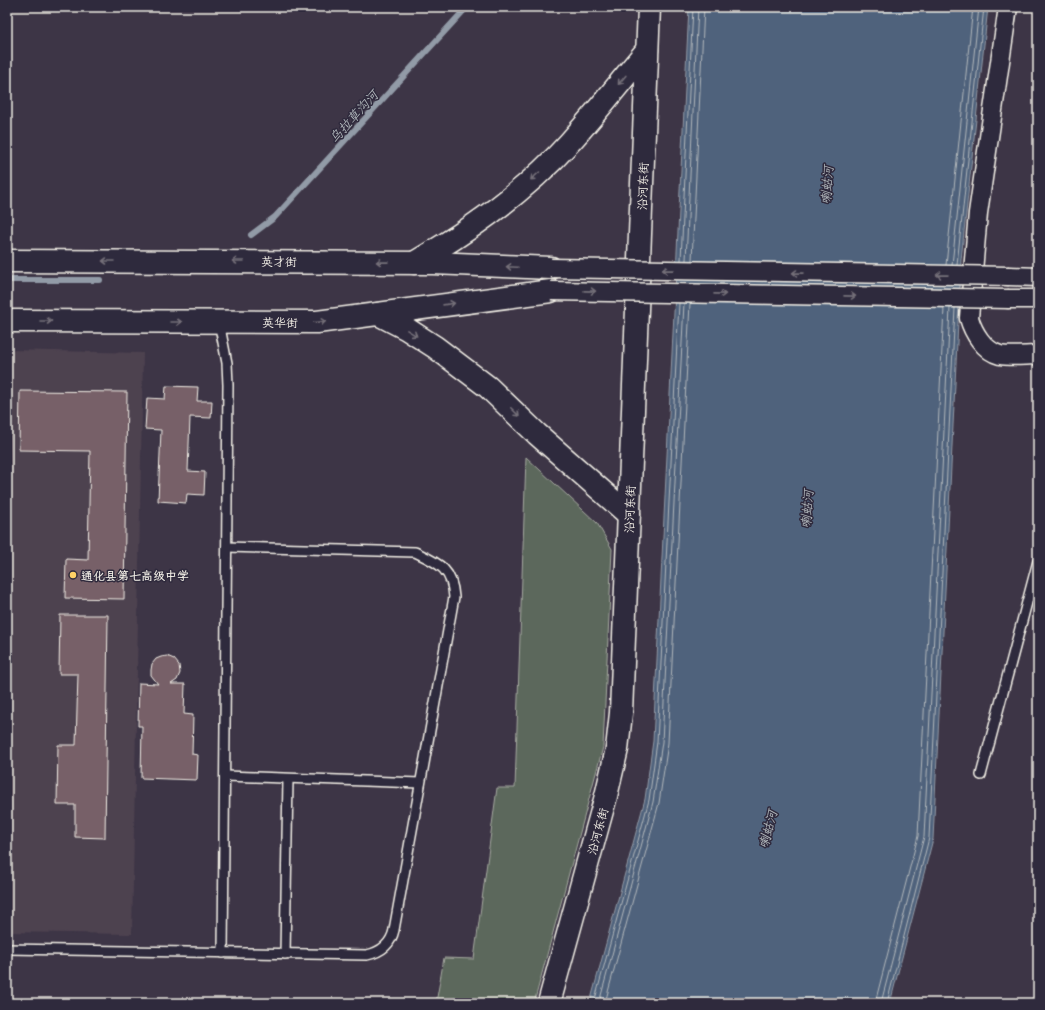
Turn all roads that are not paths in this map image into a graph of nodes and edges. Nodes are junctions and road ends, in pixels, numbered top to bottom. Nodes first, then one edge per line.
1 (649, 7) edge
2 (1008, 7) edge
3 (647, 50) junction
4 (7, 261) edge
5 (414, 263) junction
6 (551, 268) joint
7 (1038, 277) edge
8 (551, 291) joint
9 (1038, 299) edge
10 (378, 314) junction
11 (7, 321) edge
12 (219, 322) junction
13 (1038, 355) edge
14 (629, 515) junction
15 (227, 547) junction
16 (1038, 561) edge
17 (981, 775) dead end
18 (225, 776) junction
19 (288, 778) junction
20 (420, 783) junction
21 (7, 949) edge
22 (223, 953) junction
23 (285, 954) junction
24 (549, 1003) edge

1 - 3 street, 沿河东街
2 - 13 street
3 -> 5 street
3 - 14 street, 沿河东街
5 -> 4 street, 英才街
6 -> 5 street, 英才街
7 -> 6 street, bridge
8 -> 9 street, bridge
10 -> 8 street, 英华街
12 -> 10 street, 英华街
10 -> 14 street
11 -> 12 street, 英华街
12 - 15 lane
14 - 24 street, 沿河东街
15 - 18 lane
15 - 20 lane
16 - 17 lane
18 - 19 lane
18 - 22 lane
19 - 20 lane
19 - 23 lane
20 - 23 lane
21 - 22 lane
22 - 23 lane

